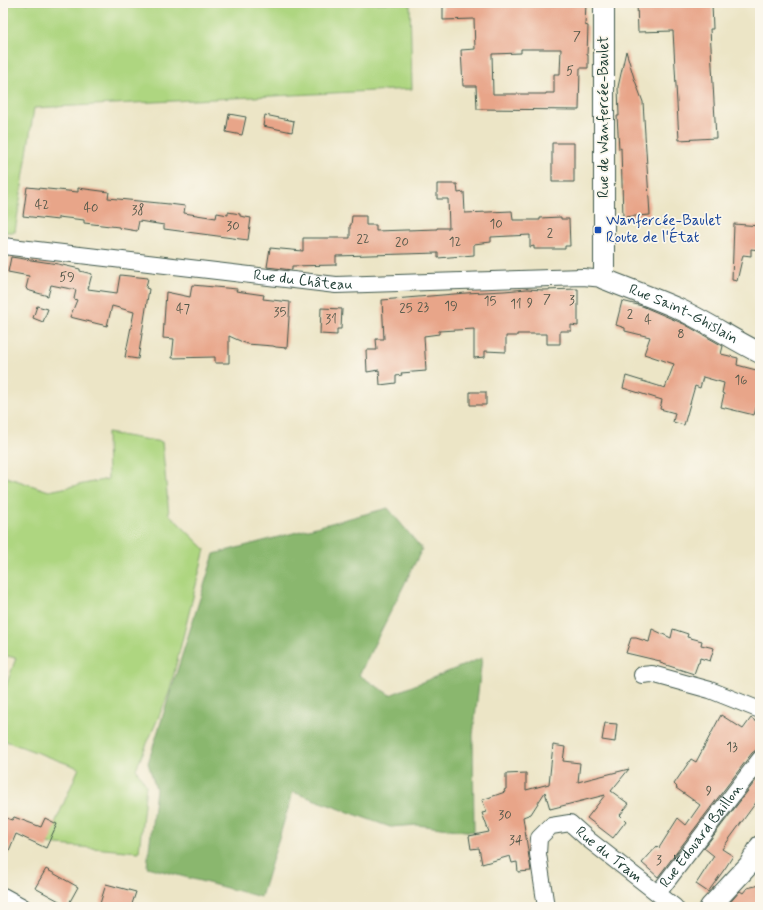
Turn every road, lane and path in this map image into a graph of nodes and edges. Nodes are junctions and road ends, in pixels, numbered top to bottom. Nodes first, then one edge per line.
1 (604, 3) edge
2 (3, 246) edge
3 (604, 280) junction
4 (760, 353) edge
5 (642, 675) dead end
6 (760, 710) edge
7 (760, 759) edge
8 (760, 846) edge
9 (755, 862) edge
10 (658, 893) junction
11 (3, 896) edge
12 (23, 907) edge
13 (546, 907) edge
14 (675, 907) edge
15 (710, 907) edge

1 - 3 main road, Rue de Wanfercée-Baulet
2 - 3 street, Rue du Château
3 - 4 main road, Rue Saint-Ghislain
5 - 6 street
7 - 10 street, Rue Édouard Baillon
8 - 9 main road
9 - 15 main road
10 - 13 street, Rue du Tram
10 - 14 street, Rue du Tram
11 - 12 street

